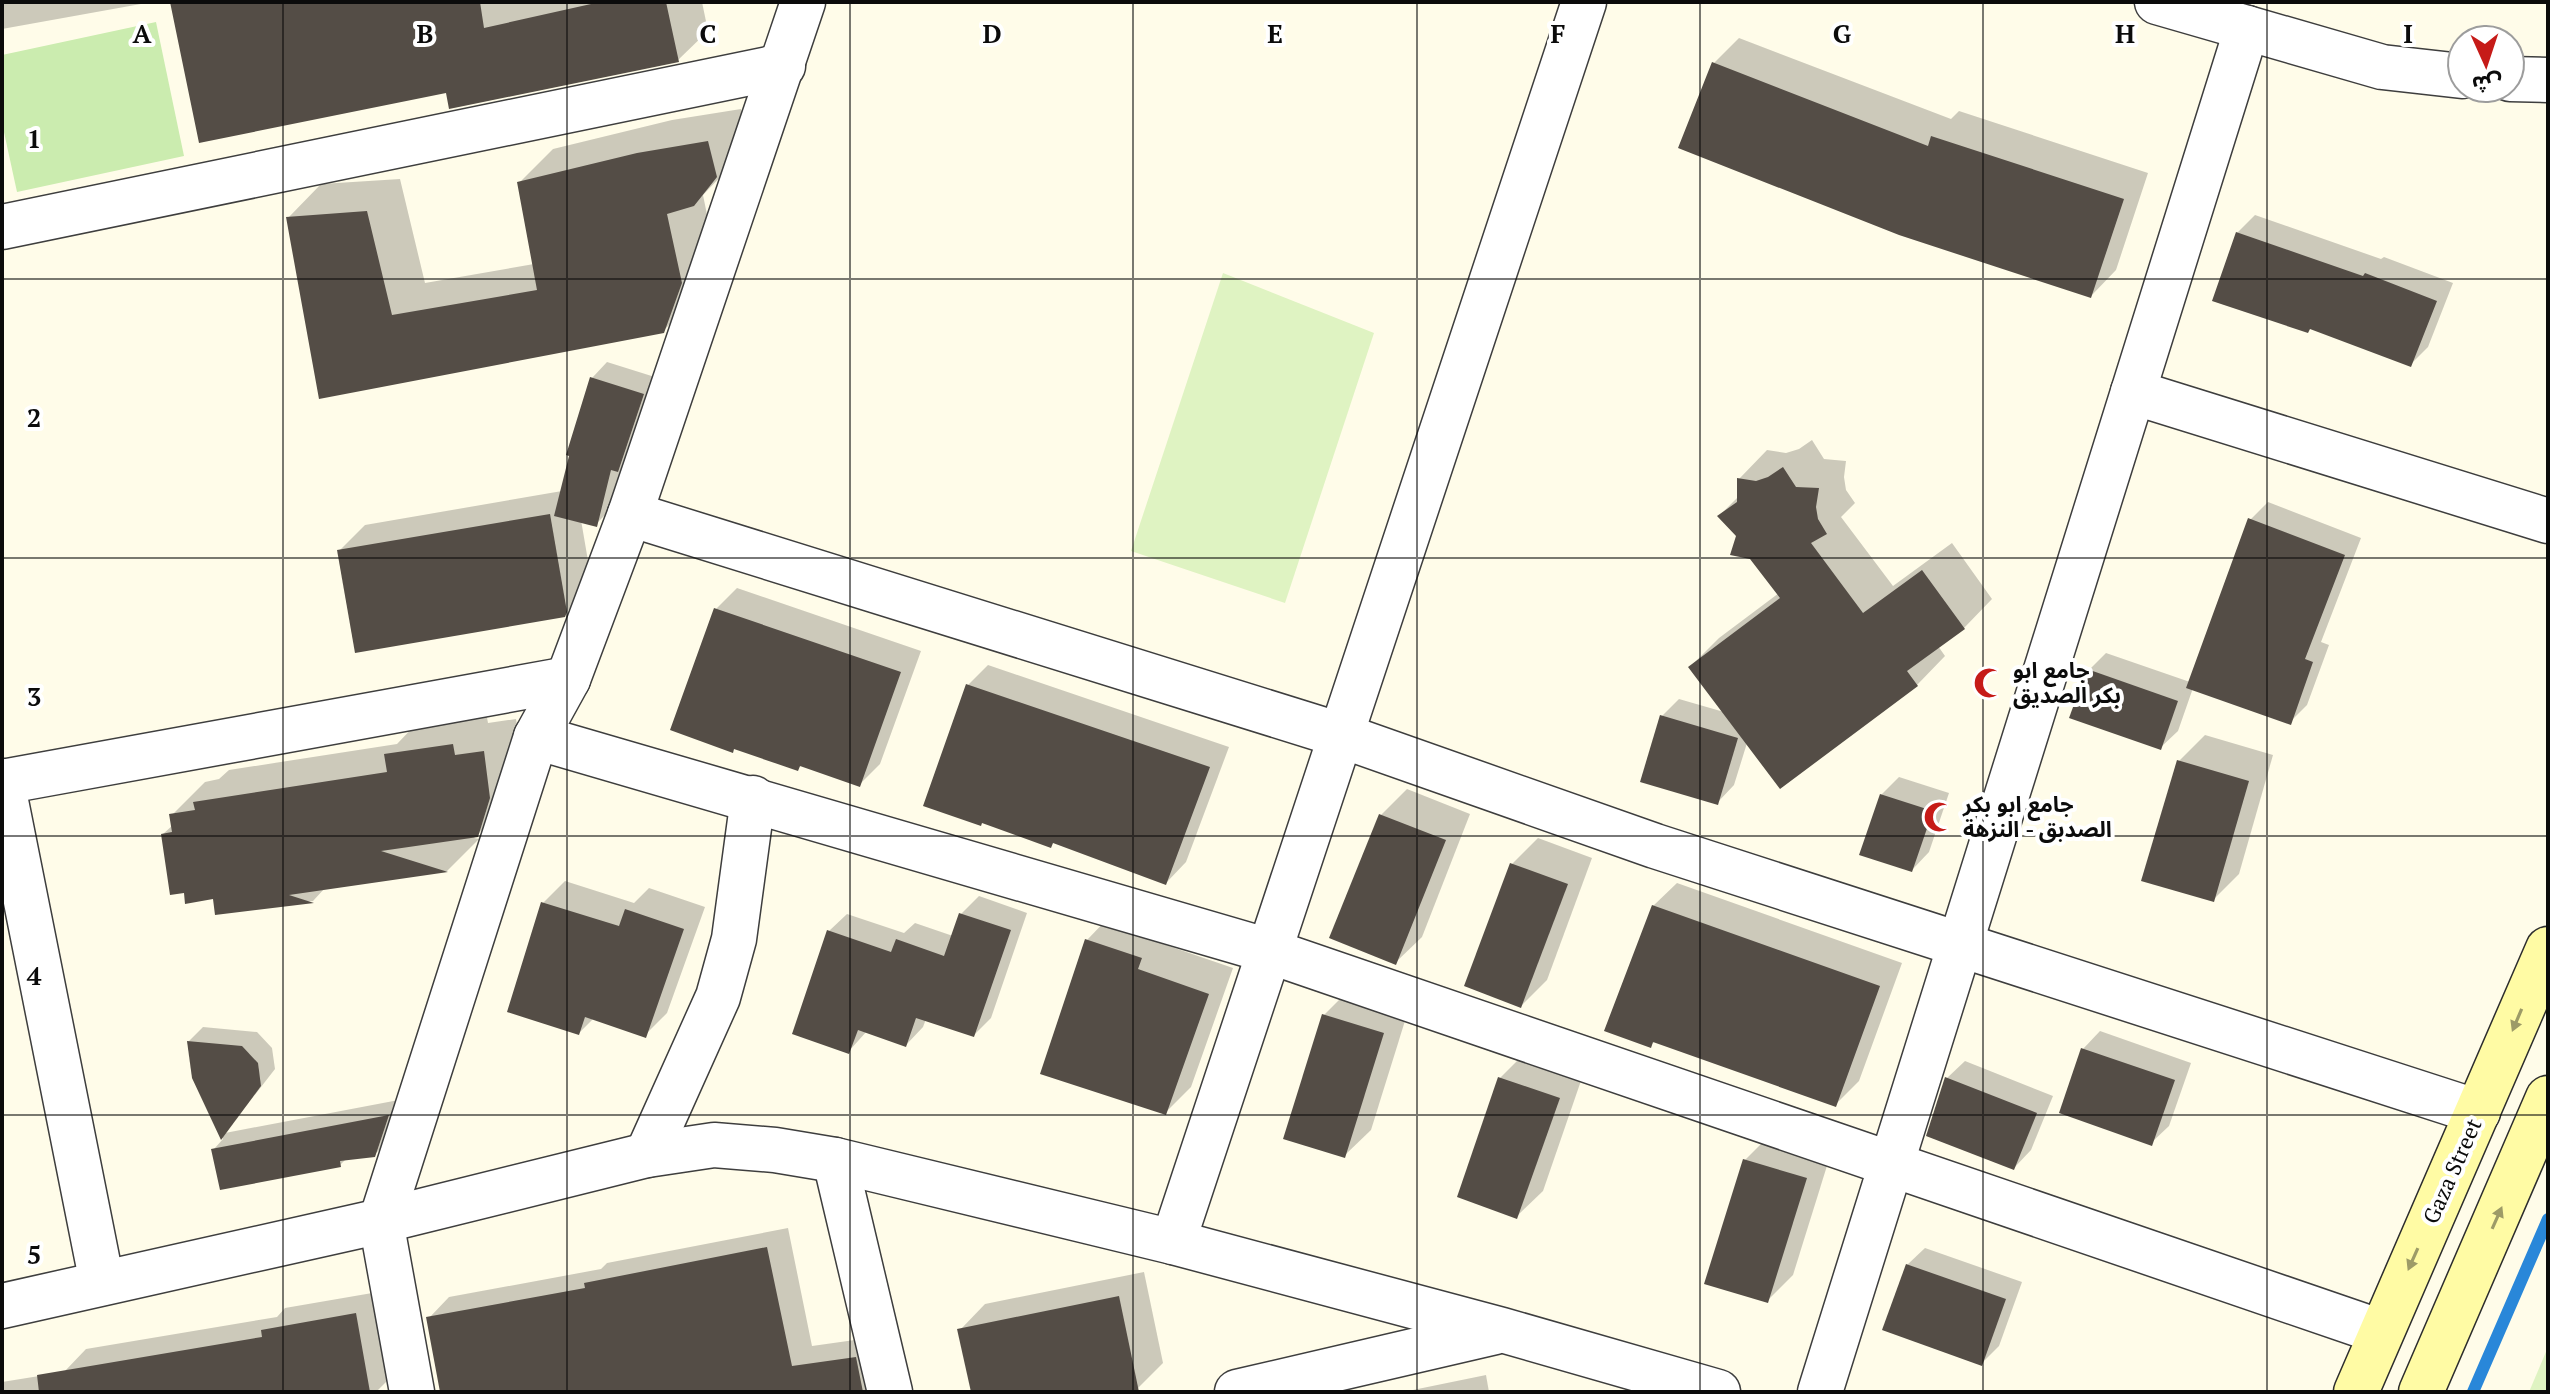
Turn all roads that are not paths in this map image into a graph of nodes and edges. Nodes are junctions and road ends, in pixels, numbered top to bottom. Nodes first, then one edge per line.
1 (803, 2) edge
2 (1584, 2) edge
3 (2157, 2) edge
4 (2247, 28) junction
5 (783, 66) junction
6 (2446, 74) edge
7 (2526, 79) edge
8 (2548, 80) edge
9 (2, 227) edge
10 (2133, 392) junction
11 (630, 514) junction
12 (2548, 521) edge
13 (568, 679) junction
14 (1340, 735) junction
15 (536, 737) junction
16 (2, 781) edge
17 (753, 798) junction
18 (1959, 944) junction
19 (2548, 949) edge
20 (1269, 951) junction
21 (2548, 1098) edge
22 (2478, 1112) junction
23 (647, 1155) junction
24 (835, 1160) junction
25 (1890, 1163) junction
26 (381, 1221) junction
27 (1173, 1242) junction
28 (102, 1283) junction
29 (2, 1306) edge
30 (1502, 1330) junction
31 (2381, 1332) junction
32 (412, 1392) edge
33 (890, 1392) edge
34 (1237, 1392) edge
35 (1718, 1392) edge
36 (1820, 1392) edge
37 (2356, 1392) edge
38 (2421, 1392) edge

1 - 5 street
2 - 14 street
3 - 4 street
4 - 6 street
4 - 10 street
5 - 9 street
5 - 11 street
7 - 8 street
10 - 12 street
10 - 18 street
11 - 13 street
11 - 14 street
13 - 15 street
13 - 16 street
14 - 18 street
14 - 20 street
15 - 17 street
15 - 26 street
16 - 28 street
17 - 20 street
17 - 23 street
18 - 22 street
18 - 25 street
19 -> 22 main road, Gaza Street
20 - 25 street
20 - 27 street
38 -> 21 main road
22 -> 31 main road, Gaza Street
23 - 24 street
23 - 26 street
24 - 27 street
24 - 33 street
25 - 31 street
25 - 36 street
26 - 28 street
26 - 32 street
27 - 30 street
28 - 29 street
30 - 34 street
30 - 35 street
31 - 37 main road, Gaza Street

